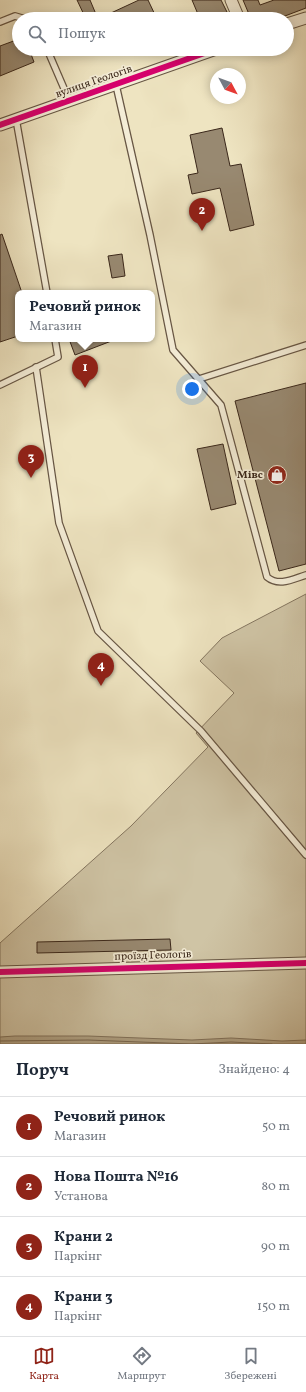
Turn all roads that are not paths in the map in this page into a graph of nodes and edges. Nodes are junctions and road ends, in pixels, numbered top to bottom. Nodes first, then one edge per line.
1 (231, 0) edge
2 (236, 12) edge
3 (12, 17) edge
4 (306, 18) edge
5 (0, 22) edge
6 (294, 22) edge
7 (50, 56) edge
8 (197, 56) edge
9 (116, 85) junction
10 (69, 100) junction
11 (16, 119) junction
12 (0, 125) edge
13 (46, 290) edge
14 (56, 342) edge
15 (306, 345) edge
16 (36, 367) junction
17 (199, 379) junction
18 (0, 385) edge
19 (306, 575) edge
20 (306, 856) edge
21 (306, 963) edge
22 (0, 972) edge

1 - 2 street
3 - 5 lane
4 - 6 street
7 - 10 lane
8 - 9 street, вулиця Геологів
9 - 10 street, вулиця Геологів
9 - 17 lane
10 - 11 street, вулиця Геологів
11 - 12 street, вулиця Геологів
11 - 13 lane
14 - 16 lane
15 - 17 lane
16 - 18 lane
16 - 20 lane
17 - 19 lane
21 - 22 street, проїзд Геологів

